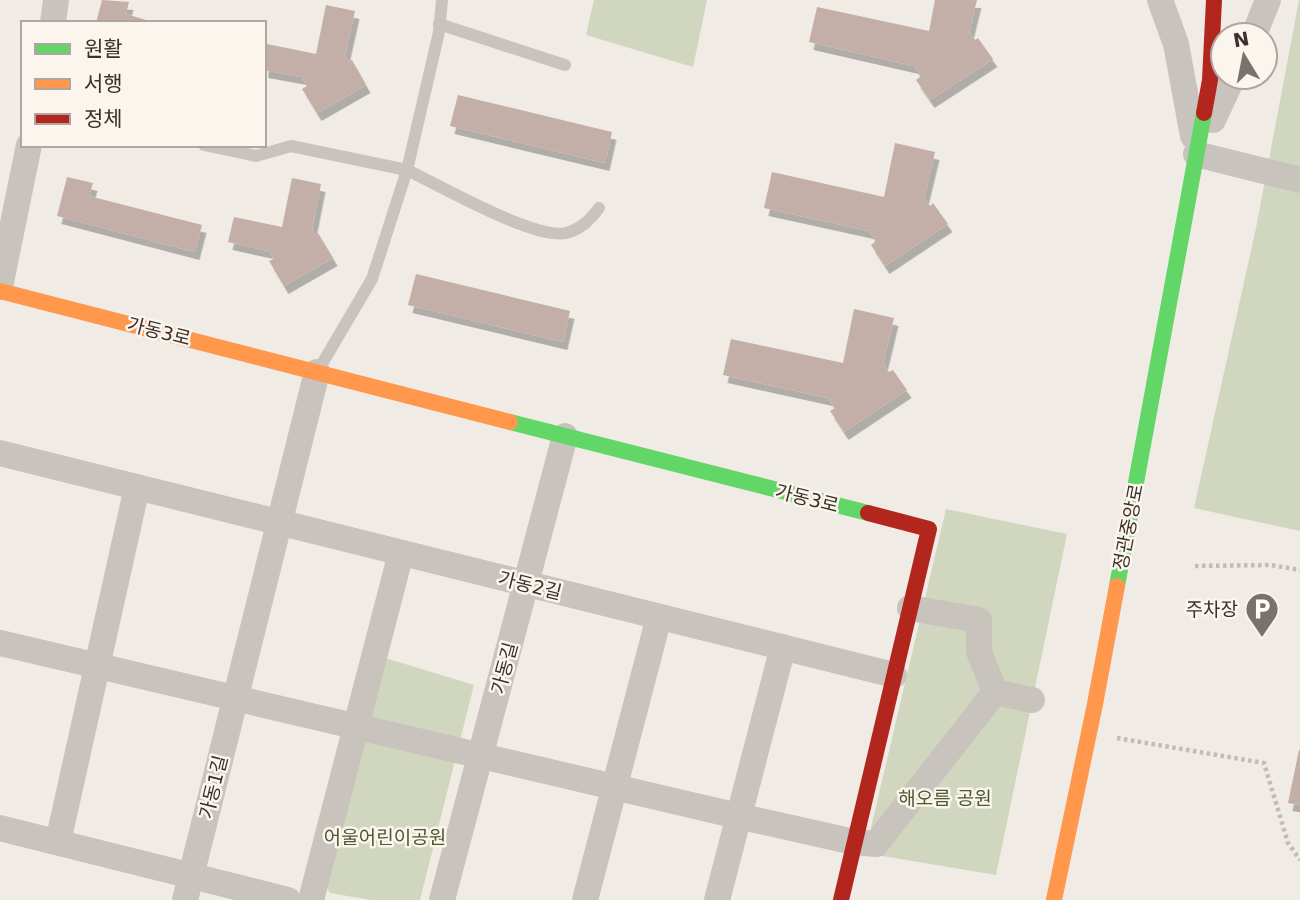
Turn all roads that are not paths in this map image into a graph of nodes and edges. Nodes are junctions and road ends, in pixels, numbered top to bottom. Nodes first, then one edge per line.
1 (56, 0) edge
2 (442, 0) edge
3 (1160, 0) edge
4 (1214, 0) edge
5 (1268, 0) edge
6 (53, 21) edge
7 (1260, 21) edge
8 (439, 24) junction
9 (565, 65) dead end
10 (1226, 91) edge
11 (29, 147) edge
12 (213, 147) edge
13 (1196, 154) junction
14 (407, 170) junction
15 (1300, 180) edge
16 (600, 208) dead end
17 (0, 289) edge
18 (317, 372) junction
19 (565, 436) junction
20 (0, 453) edge
21 (137, 487) junction
22 (279, 523) junction
23 (401, 552) junction
24 (526, 584) junction
25 (910, 608) junction
26 (659, 617) junction
27 (0, 642) edge
28 (783, 648) junction
29 (96, 665) junction
30 (894, 675) junction
31 (995, 692) junction
32 (235, 698) junction
33 (1032, 700) dead end
34 (355, 726) junction
35 (481, 755) junction
36 (614, 787) junction
37 (738, 816) junction
38 (0, 828) edge
39 (58, 842) junction
40 (854, 842) junction
41 (188, 888) edge
42 (288, 900) edge
43 (311, 900) edge
44 (443, 900) edge
45 (584, 900) edge
46 (716, 900) edge
47 (841, 900) edge
48 (1054, 900) edge

1 - 6 street
2 - 8 lane
3 - 13 street
4 - 13 main road, 정관중앙로
5 - 7 street
8 - 9 lane
8 - 14 lane
10 - 13 street
11 - 17 street
12 - 14 lane
13 - 15 street
13 - 48 main road, 정관중앙로
14 - 16 lane
14 - 18 lane
17 - 18 main road, 가동3로
18 - 19 main road, 가동3로
18 - 22 street
19 - 24 street, 가동길
19 - 25 main road, 가동3로
20 - 21 street, 가동2길
21 - 22 street, 가동2길
21 - 29 street
22 - 23 street, 가동2길
22 - 32 street
23 - 24 street, 가동2길
23 - 34 street
24 - 26 street, 가동2길
24 - 35 street, 가동길
25 - 30 main road, 가동3로
25 - 31 street
26 - 28 street, 가동2길
26 - 36 street
27 - 29 street
28 - 30 street, 가동2길
28 - 37 street
29 - 32 street
29 - 39 street
30 - 40 main road, 가동3로
31 - 33 street
31 - 40 street
32 - 34 street
32 - 41 street, 가동1길
34 - 35 street
34 - 43 street
35 - 36 street
35 - 44 street, 가동길
36 - 37 street
36 - 45 street
37 - 40 street
37 - 46 street
38 - 39 street
39 - 41 street
40 - 47 main road, 가동3로
41 - 42 street

